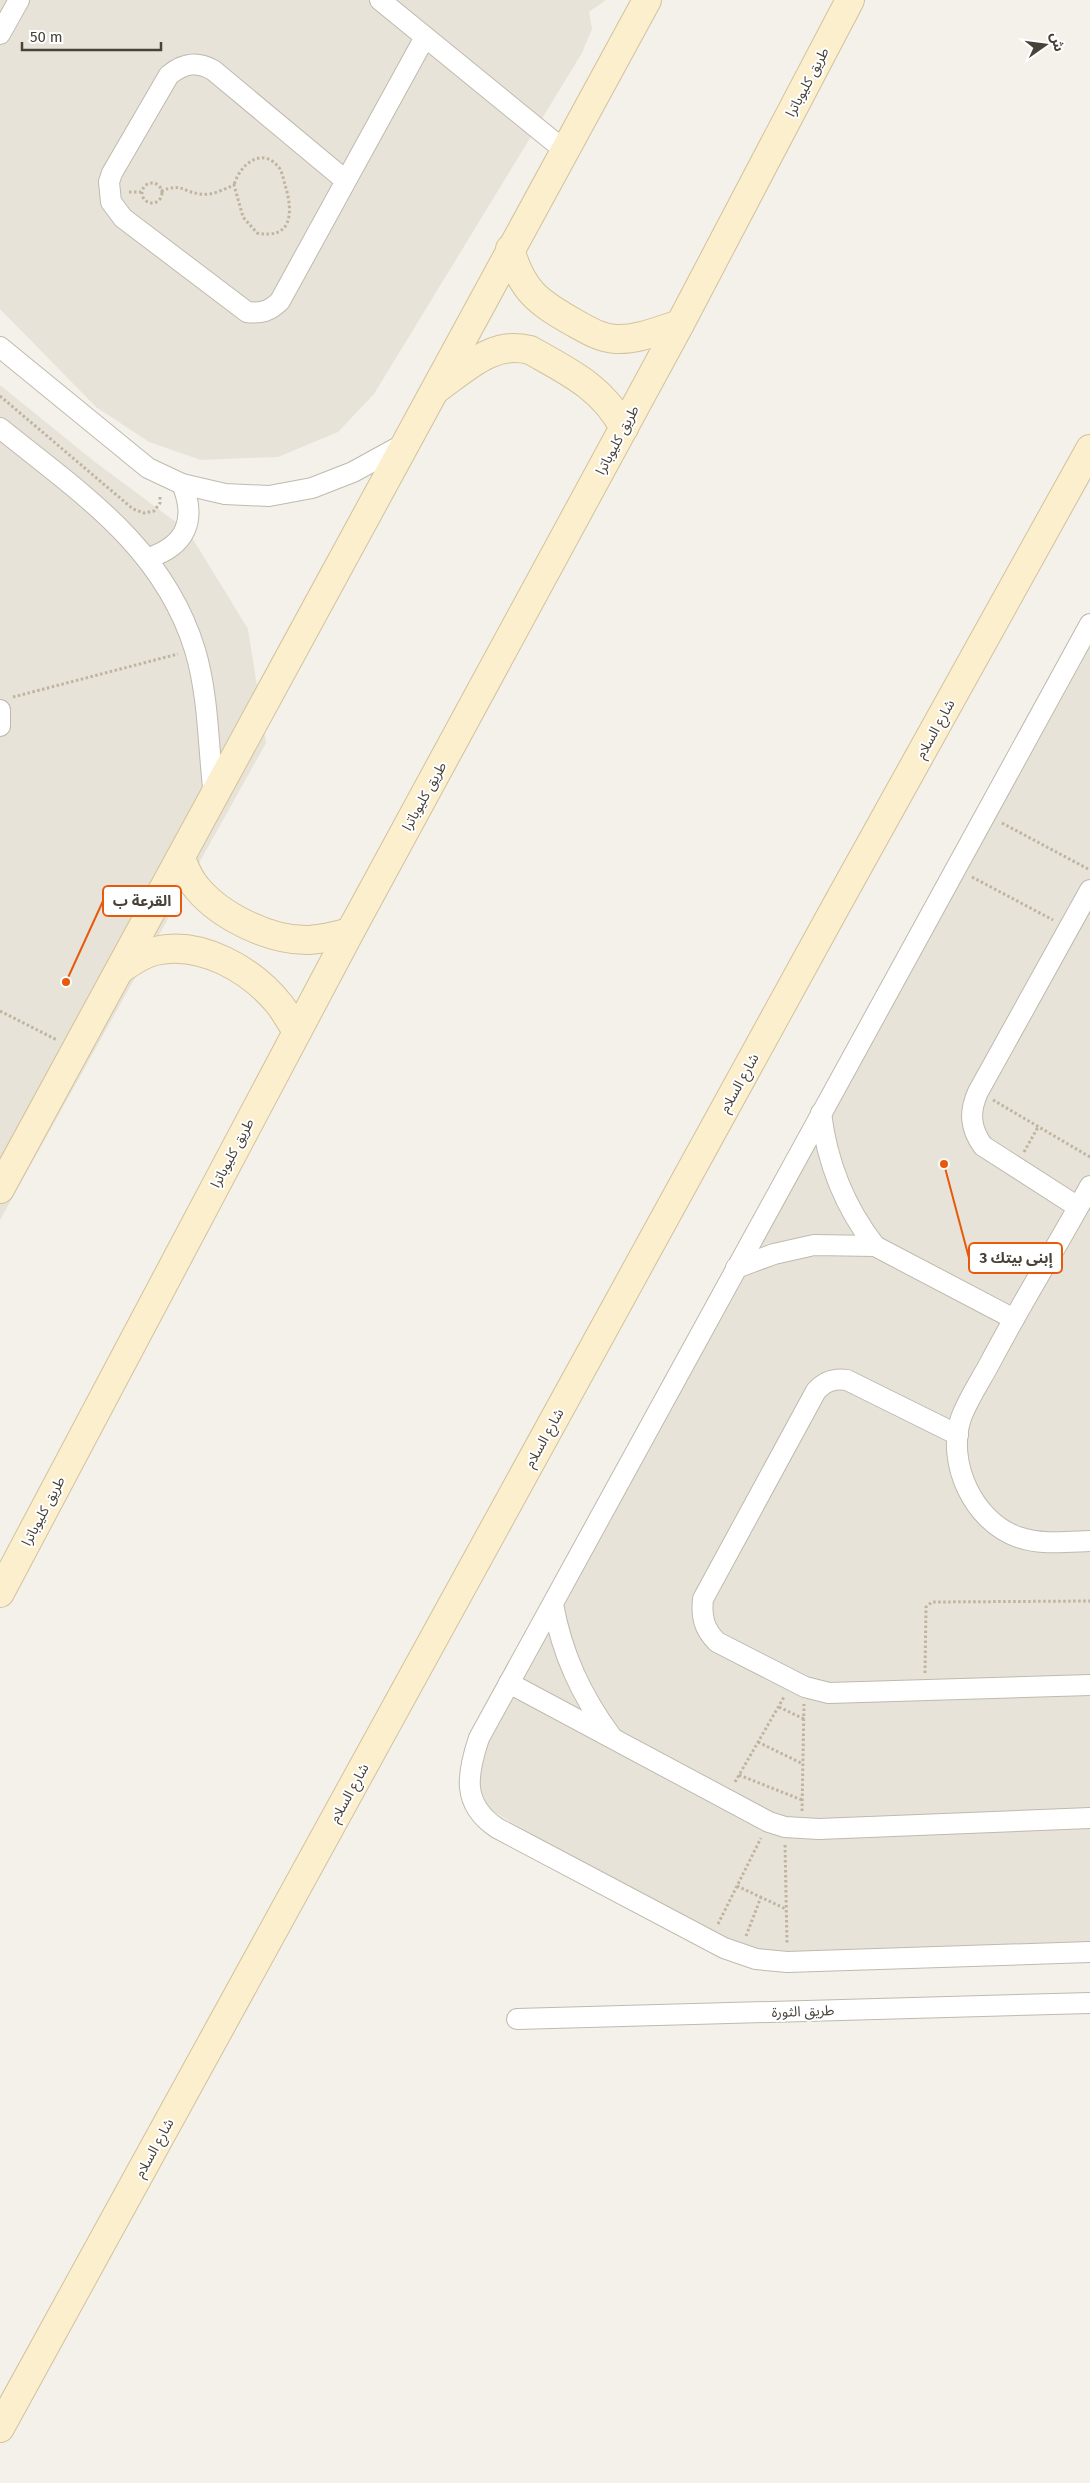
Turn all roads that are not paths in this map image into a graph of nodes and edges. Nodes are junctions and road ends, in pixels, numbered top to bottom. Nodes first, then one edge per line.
1 (19, 0) edge
2 (380, 0) edge
3 (647, 0) edge
4 (850, 0) edge
5 (0, 34) edge
6 (424, 36) junction
7 (564, 150) junction
8 (345, 180) junction
9 (510, 249) junction
10 (680, 324) junction
11 (3, 347) edge
12 (434, 390) junction
13 (0, 428) edge
14 (624, 428) junction
15 (404, 444) junction
16 (1090, 449) edge
17 (182, 484) junction
18 (148, 558) junction
19 (1090, 624) edge
20 (5, 704) edge
21 (0, 726) edge
22 (214, 796) junction
23 (181, 858) junction
24 (1090, 890) edge
25 (350, 932) junction
26 (121, 969) junction
27 (297, 1031) junction
28 (821, 1113) junction
29 (1090, 1186) edge
30 (0, 1189) edge
31 (1078, 1207) junction
32 (875, 1246) junction
33 (736, 1268) junction
34 (1014, 1319) junction
35 (958, 1435) junction
36 (1090, 1541) edge
37 (0, 1593) edge
38 (553, 1604) junction
39 (509, 1684) junction
40 (1090, 1685) edge
41 (614, 1739) junction
42 (1090, 1818) edge
43 (1090, 1952) edge
44 (1090, 2003) edge
45 (517, 2019) dead end
46 (0, 2428) edge

1 - 5 street
2 - 6 street
3 - 7 main road
4 - 10 main road, طريق كليوباترا
6 - 7 street
6 - 8 street
7 - 9 main road
8 - 8 street
9 - 10 main road
9 - 12 main road
10 - 14 main road, طريق كليوباترا
11 - 17 street
12 - 14 main road
12 - 15 main road
13 - 18 street
14 - 25 main road, طريق كليوباترا
15 - 17 street
15 - 22 main road
16 - 46 main road, شارع السلام
17 - 18 street
18 - 22 street
19 - 28 street
20 - 21 street
22 - 23 main road
23 - 25 main road
23 - 26 main road
24 - 31 street
25 - 27 main road, طريق كليوباترا
26 - 27 main road
26 - 30 main road
27 - 37 main road, طريق كليوباترا
28 - 32 street
28 - 33 street
29 - 31 street
31 - 34 street
32 - 33 street
32 - 34 street
33 - 38 street
34 - 35 street
35 - 36 street
35 - 40 street
38 - 39 street
38 - 41 street
39 - 41 street
39 - 43 street
41 - 42 street
44 - 45 street, طريق الثورة

